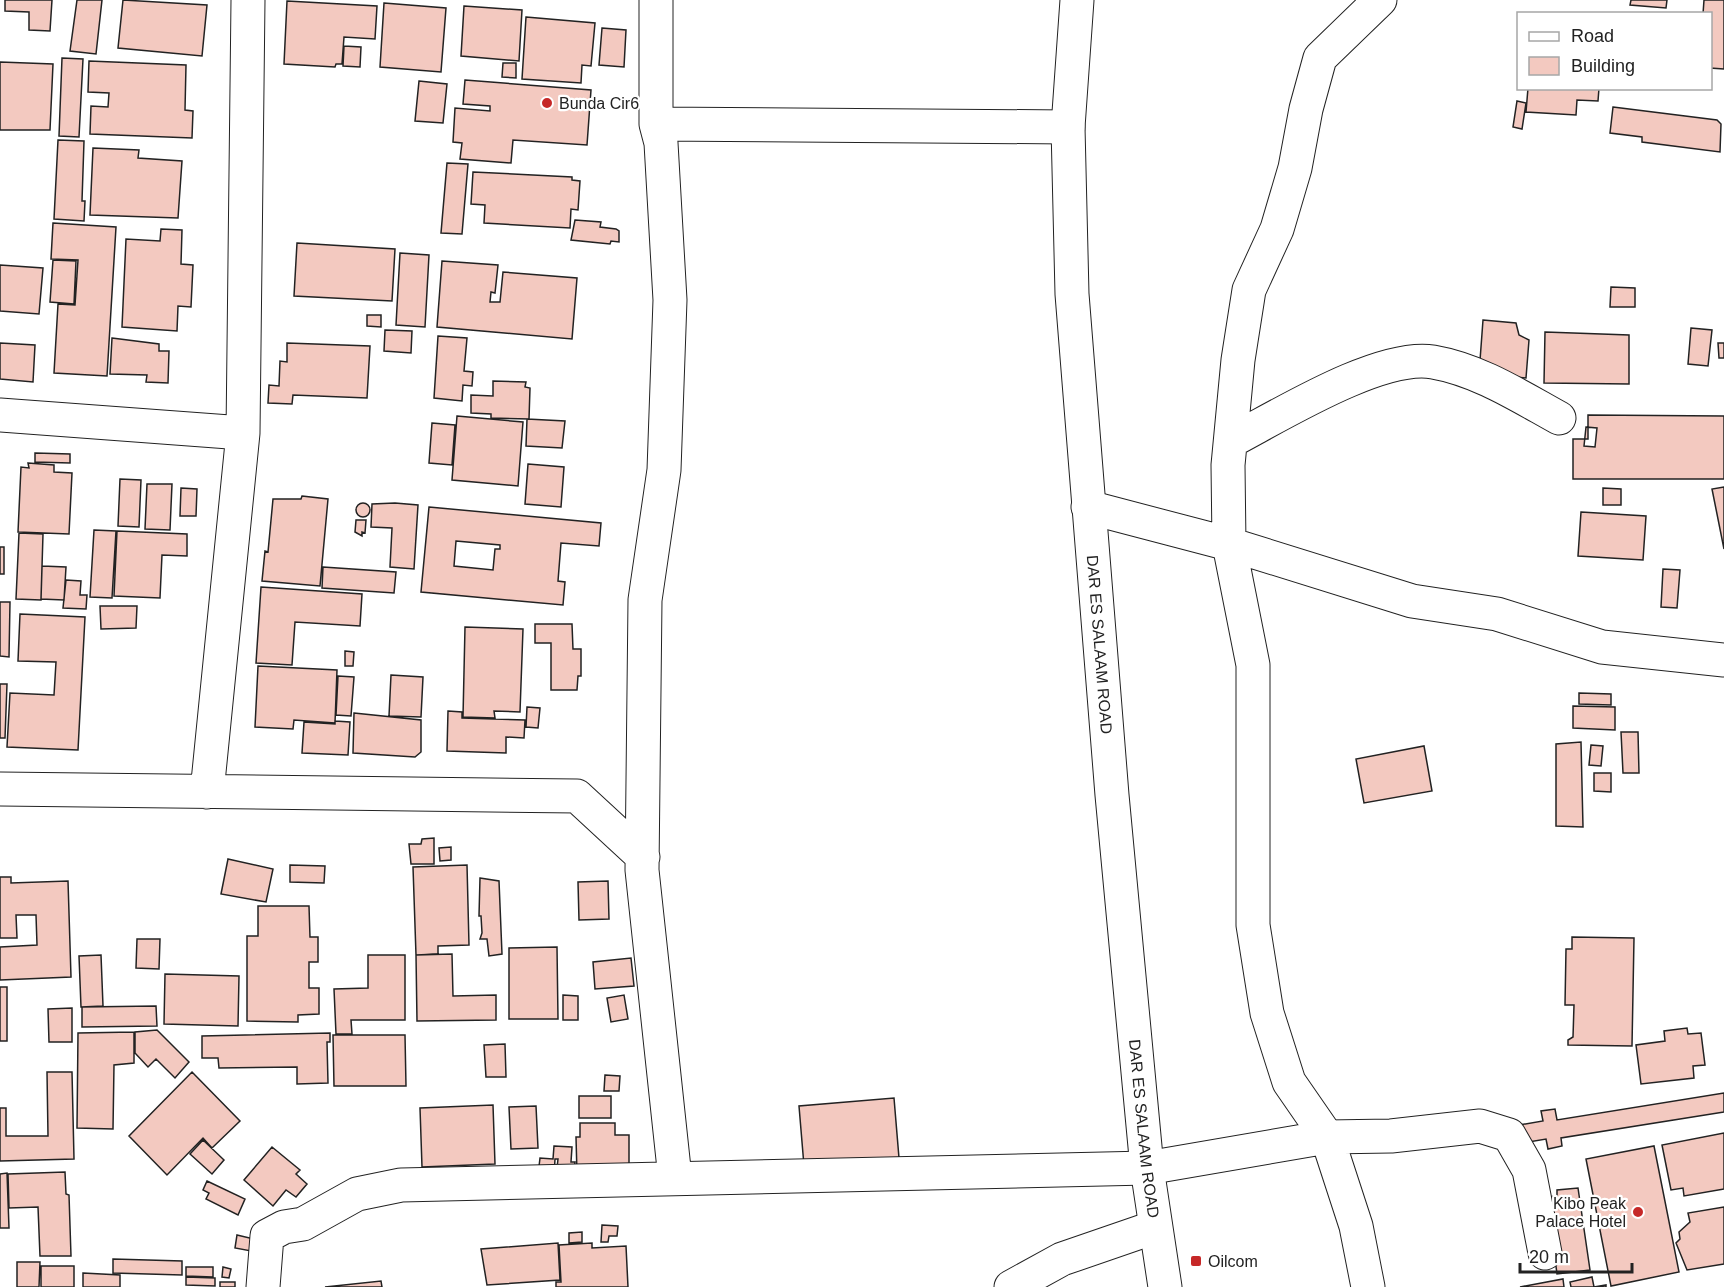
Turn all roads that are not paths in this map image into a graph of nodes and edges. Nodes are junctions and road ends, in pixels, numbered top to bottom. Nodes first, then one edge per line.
1 (248, 0) edge
2 (656, 0) edge
3 (1077, 0) edge
4 (1380, 0) edge
5 (656, 124) junction
6 (1068, 128) junction
7 (0, 415) edge
8 (1559, 418) dead end
9 (243, 433) junction
10 (1231, 441) junction
11 (1088, 507) junction
12 (1229, 544) junction
13 (1724, 660) edge
14 (0, 789) edge
15 (207, 792) junction
16 (643, 857) junction
17 (1327, 1137) junction
18 (1147, 1168) junction
19 (675, 1178) junction
20 (1155, 1227) junction
21 (1545, 1253) dead end
22 (263, 1287) edge
23 (1011, 1287) edge
24 (1166, 1287) edge
25 (1368, 1287) edge

1 - 9 main road
2 - 5 main road
3 - 6 main road, DAR ES SALAAM ROAD
4 - 10 main road
5 - 6 main road
5 - 16 main road
6 - 11 main road, DAR ES SALAAM ROAD
7 - 9 main road
8 - 10 main road
9 - 15 main road
10 - 12 main road
11 - 12 main road
11 - 18 main road, DAR ES SALAAM ROAD
12 - 13 main road
12 - 17 main road
14 - 15 main road
15 - 16 main road
16 - 19 main road
17 - 18 main road
17 - 21 main road
17 - 25 main road
18 - 19 main road
18 - 20 main road, DAR ES SALAAM ROAD
19 - 22 main road
20 - 23 main road
20 - 24 main road, DAR ES SALAAM ROAD

